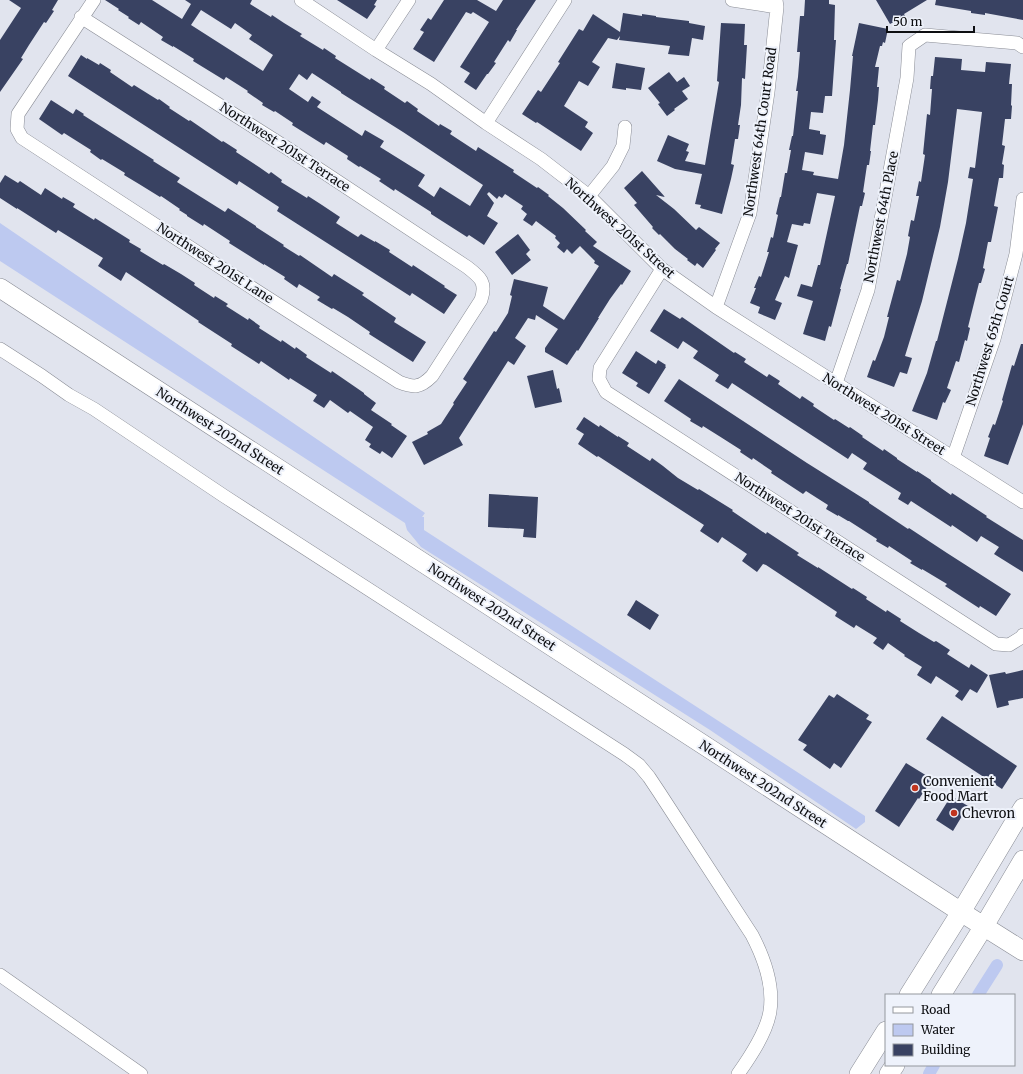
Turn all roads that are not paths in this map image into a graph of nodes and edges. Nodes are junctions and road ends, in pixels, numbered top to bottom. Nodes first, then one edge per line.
1 (94, 0) edge
2 (301, 0) edge
3 (409, 0) edge
4 (565, 0) edge
5 (732, 0) edge
6 (777, 3) edge
7 (81, 17) junction
8 (1023, 47) edge
9 (376, 50) junction
10 (486, 123) junction
11 (625, 126) dead end
12 (589, 196) junction
13 (1023, 199) edge
14 (662, 269) junction
15 (0, 288) edge
16 (716, 308) junction
17 (0, 349) edge
18 (836, 383) junction
19 (418, 386) joint
20 (953, 458) junction
21 (1023, 502) edge
22 (1023, 635) edge
23 (1023, 808) edge
24 (1023, 860) edge
25 (960, 912) junction
26 (984, 926) junction
27 (1023, 951) edge
28 (0, 975) edge
29 (910, 994) edge
30 (942, 994) edge
31 (885, 1033) edge
32 (141, 1074) edge
33 (738, 1074) edge
34 (858, 1074) edge

1 - 7 street
2 - 9 street, Northwest 201st Street
3 - 9 street
4 - 10 street
5 - 6 street
6 - 16 street, Northwest 64th Court Road
7 - 19 street, Northwest 201st Terrace
7 - 19 street, Northwest 201st Lane
8 - 18 street, Northwest 64th Place
9 - 10 street, Northwest 201st Street
10 - 12 street, Northwest 201st Street
11 - 12 street
12 - 14 street, Northwest 201st Street
13 - 20 street, Northwest 65th Court
14 - 16 street, Northwest 201st Street
14 - 22 street, Northwest 201st Terrace
15 - 25 street, Northwest 202nd Street
16 - 18 street, Northwest 201st Street
17 - 33 street
18 - 20 street, Northwest 201st Street
20 - 21 street, Northwest 201st Street
23 - 25 street
24 - 26 street
25 - 26 street, Northwest 202nd Street
25 - 29 street
26 - 27 street, Northwest 202nd Street
26 - 30 street
28 - 32 street
31 - 34 street

